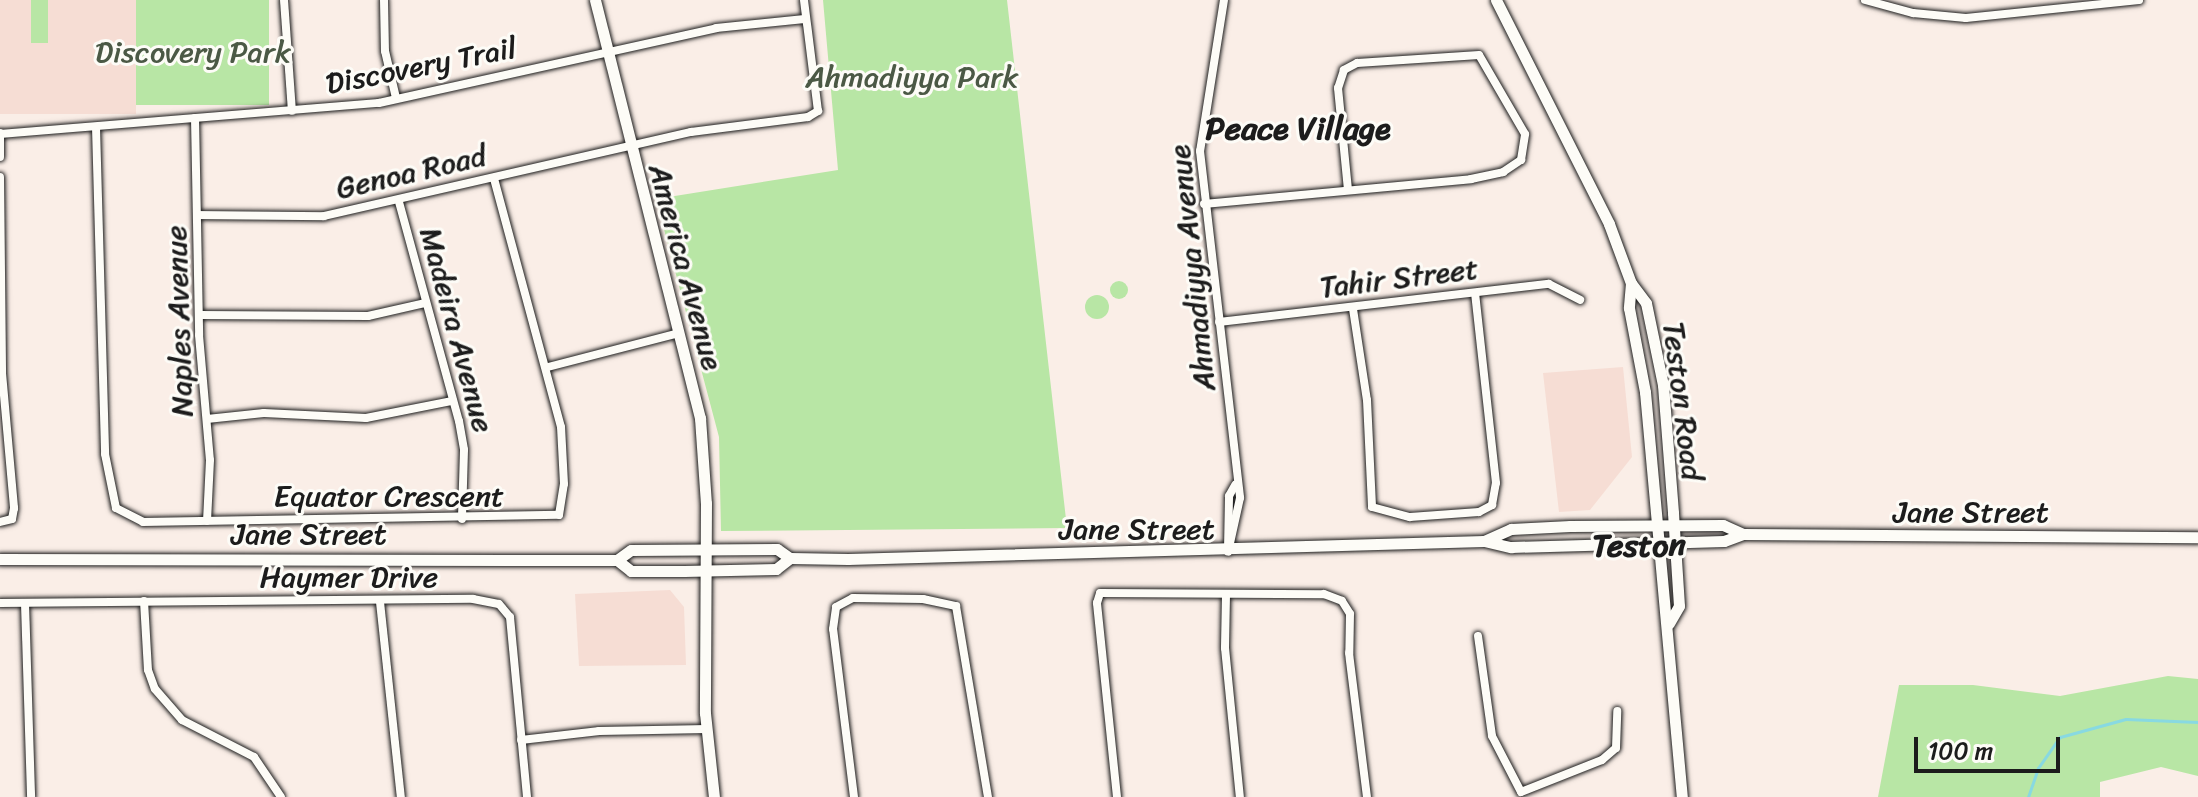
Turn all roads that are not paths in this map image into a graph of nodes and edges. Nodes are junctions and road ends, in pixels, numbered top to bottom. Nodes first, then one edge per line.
1 (284, 0) edge
2 (384, 0) edge
3 (595, 0) edge
4 (804, 0) edge
5 (1224, 0) edge
6 (1496, 0) edge
7 (1865, 0) edge
8 (2139, 0) edge
9 (805, 19) junction
10 (610, 51) junction
11 (396, 98) junction
12 (292, 111) junction
13 (195, 118) junction
14 (96, 127) junction
15 (0, 134) edge
16 (630, 148) junction
17 (0, 157) edge
18 (0, 177) edge
19 (494, 178) junction
20 (1348, 190) junction
21 (399, 202) junction
22 (1204, 204) junction
23 (198, 215) junction
24 (1631, 283) junction
25 (1475, 293) junction
26 (1580, 300) dead end
27 (425, 303) junction
28 (1353, 309) junction
29 (199, 315) junction
30 (1219, 322) junction
31 (679, 333) junction
32 (548, 367) junction
33 (452, 401) junction
34 (207, 419) junction
35 (462, 519) junction
36 (207, 521) junction
37 (0, 522) edge
38 (1654, 526) junction
39 (1673, 526) junction
40 (1743, 534) junction
41 (2198, 537) edge
42 (1484, 541) junction
43 (1675, 542) junction
44 (1656, 543) junction
45 (703, 550) junction
46 (1228, 552) junction
47 (790, 558) junction
48 (0, 559) edge
49 (617, 560) junction
50 (703, 570) junction
51 (1226, 595) junction
52 (144, 601) junction
53 (380, 602) junction
54 (0, 603) edge
55 (25, 603) junction
56 (1669, 623) junction
57 (1478, 636) dead end
58 (1617, 711) dead end
59 (707, 729) junction
60 (521, 740) junction
61 (1517, 794) edge
62 (31, 797) edge
63 (281, 797) edge
64 (401, 797) edge
65 (527, 797) edge
66 (714, 797) edge
67 (854, 797) edge
68 (988, 797) edge
69 (1117, 797) edge
70 (1240, 797) edge
71 (1367, 797) edge
72 (1682, 797) edge

1 - 12 street
2 - 11 street
3 - 10 main road, America Avenue
4 - 9 street
5 - 22 street, Ahmadiyya Avenue
6 - 24 main road, Teston Road
7 - 8 street
9 - 10 street, Discovery Trail
9 - 16 street, Genoa Road
10 - 11 street, Discovery Trail
10 - 16 main road, America Avenue
11 - 12 street, Discovery Trail
12 - 13 street, Discovery Trail
13 - 14 street, Discovery Trail
13 - 23 street, Naples Avenue
14 - 15 street, Discovery Trail
14 - 36 street, Equator Crescent
15 - 17 street
16 - 19 street, Genoa Road
16 - 31 main road, America Avenue
18 - 37 street
19 - 21 street, Genoa Road
19 - 32 street, Equator Crescent
20 - 20 street
20 - 22 street
21 - 23 street, Genoa Road
21 - 27 street, Madeira Avenue
22 - 30 street, Ahmadiyya Avenue
23 - 29 street, Naples Avenue
24 - 38 main road, Teston Road
24 - 39 main road, Teston Road
25 - 26 street, Tahir Street
25 - 28 street, Tahir Street
25 - 28 street
27 - 29 street
27 - 33 street, Madeira Avenue
28 - 30 street, Tahir Street
29 - 34 street, Naples Avenue
30 - 46 street, Ahmadiyya Avenue
31 - 32 street
31 - 45 main road, America Avenue
32 - 35 street, Equator Crescent
33 - 34 street
33 - 35 street, Madeira Avenue
34 - 36 street, Naples Avenue
35 - 36 street, Equator Crescent
38 - 39 main road, Jane Street
38 - 42 main road, Jane Street
38 - 44 main road, Teston Road
39 - 40 main road, Jane Street
39 - 43 main road, Teston Road
40 - 41 main road, Jane Street
40 - 43 main road, Jane Street
42 - 44 main road, Jane Street
42 - 46 main road, Jane Street
43 - 44 main road, Jane Street
43 - 56 main road, Teston Road
44 - 56 main road, Teston Road
45 - 47 main road, Jane Street
45 - 49 main road, Jane Street
45 - 50 main road, America Avenue
46 - 47 main road, Jane Street
47 - 50 main road, Jane Street
48 - 49 main road, Jane Street
49 - 50 main road, Jane Street
50 - 59 main road, America Avenue
51 - 69 street
51 - 70 street
51 - 71 street
52 - 53 street, Haymer Drive
52 - 55 street, Haymer Drive
52 - 63 street
53 - 60 street, Haymer Drive
53 - 64 street
54 - 55 street, Haymer Drive
55 - 62 street
56 - 72 main road, Teston Road
57 - 61 street
58 - 61 street
59 - 60 street
59 - 66 main road, America Avenue
60 - 65 street, Haymer Drive
67 - 68 street

